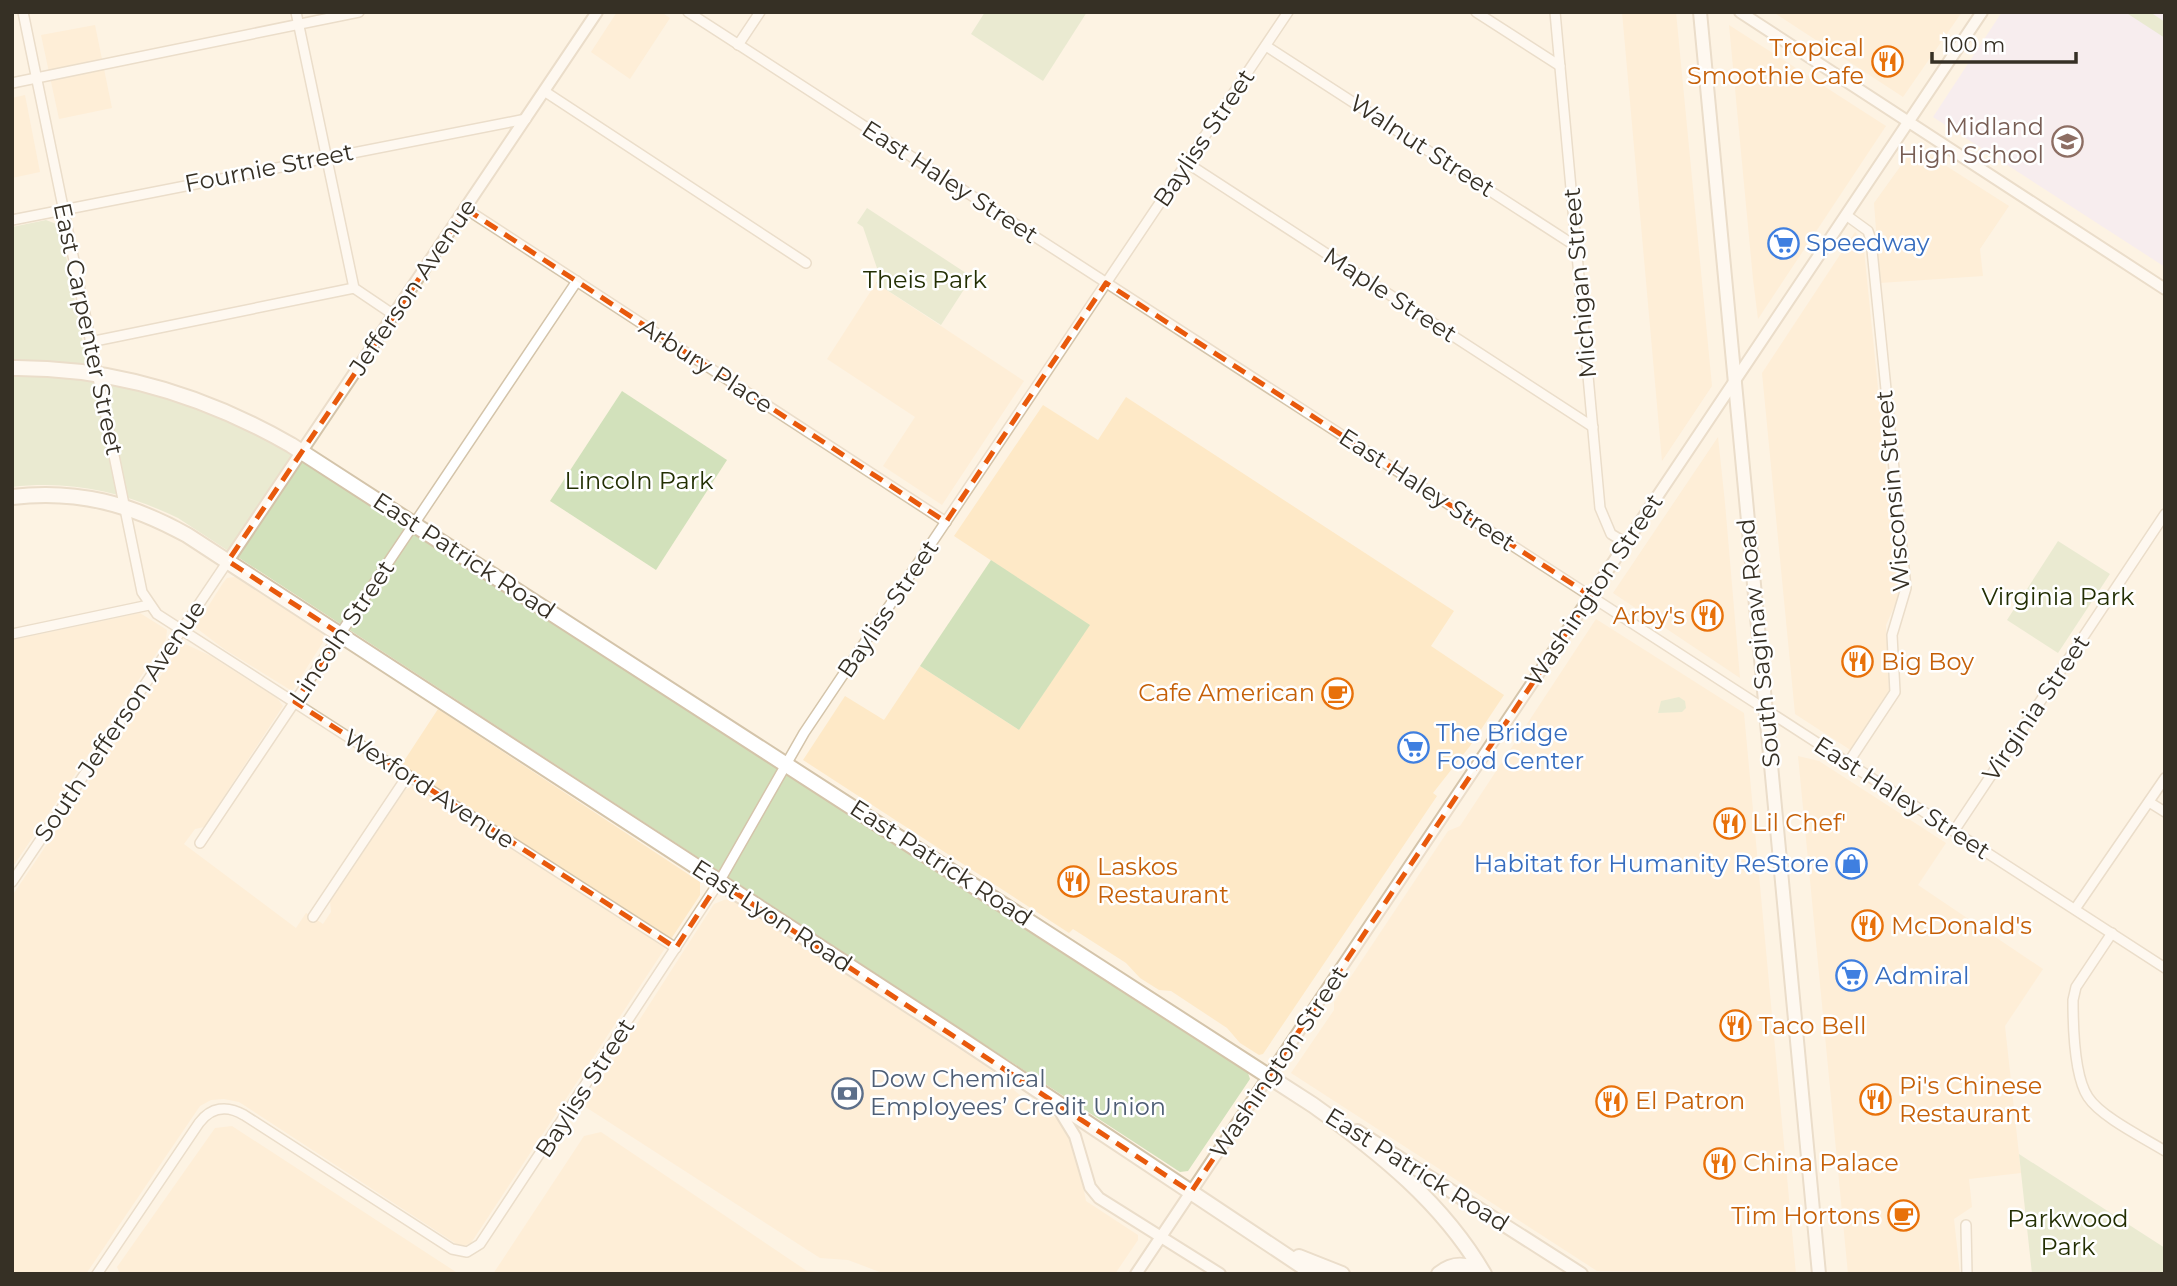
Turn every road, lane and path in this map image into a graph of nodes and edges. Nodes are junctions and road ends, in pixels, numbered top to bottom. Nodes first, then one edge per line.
1 (23, 12) edge
2 (296, 12) edge
3 (359, 12) edge
4 (597, 12) edge
5 (688, 12) edge
6 (760, 12) edge
7 (1288, 12) edge
8 (1475, 12) edge
9 (1555, 12) edge
10 (1700, 12) edge
11 (1740, 12) edge
12 (1982, 12) edge
13 (298, 25) junction
14 (738, 45) junction
15 (1266, 46) junction
16 (1560, 66) junction
17 (35, 79) junction
18 (12, 83) edge
19 (544, 91) junction
20 (526, 119) junction
21 (1909, 122) junction
22 (326, 156) junction
23 (1186, 163) junction
24 (466, 209) junction
25 (63, 210) junction
26 (1846, 215) junction
27 (12, 220) edge
28 (1577, 247) junction
29 (806, 263) dead end
30 (577, 281) junction
31 (1106, 283) junction
32 (354, 288) junction
33 (2165, 289) edge
34 (394, 315) junction
35 (90, 342) junction
36 (12, 368) edge
37 (97, 373) junction
38 (1736, 379) junction
39 (1593, 427) junction
40 (301, 452) junction
41 (12, 497) edge
42 (125, 505) junction
43 (2165, 514) edge
44 (946, 522) junction
45 (414, 524) junction
46 (1626, 543) junction
47 (228, 561) junction
48 (1591, 596) junction
49 (149, 605) junction
50 (181, 630) junction
51 (12, 634) edge
52 (340, 634) junction
53 (295, 702) junction
54 (1765, 710) junction
55 (785, 762) junction
56 (1848, 763) junction
57 (408, 775) junction
58 (2165, 778) edge
59 (2148, 802) junction
60 (2165, 813) edge
61 (1954, 831) junction
62 (200, 843) dead end
63 (12, 882) edge
64 (719, 882) junction
65 (2076, 909) junction
66 (313, 917) dead end
67 (2112, 933) junction
68 (676, 948) junction
69 (2165, 968) edge
70 (1269, 1076) junction
71 (1053, 1099) junction
72 (1313, 1105) junction
73 (2165, 1151) edge
74 (1191, 1192) junction
75 (1966, 1225) dead end
76 (1160, 1239) junction
77 (1281, 1252) junction
78 (100, 1273) edge
79 (1136, 1274) edge
80 (1220, 1274) edge
81 (1314, 1274) edge
82 (1342, 1274) edge
83 (1439, 1274) edge
84 (1483, 1274) edge
85 (1581, 1274) edge
86 (1819, 1274) edge
87 (1968, 1274) edge

1 - 17 street, East Carpenter Street
2 - 13 street
3 - 13 street
4 - 19 street, Jefferson Avenue
5 - 14 street, East Haley Street
6 - 14 street
7 - 15 street, Bayliss Street
8 - 16 street
9 - 16 street, Michigan Street
10 - 38 main road, South Saginaw Road
11 - 21 street
12 - 21 street, Washington Street
13 - 17 street
13 - 22 street
14 - 31 street, East Haley Street
15 - 23 street, Bayliss Street
15 - 28 street, Walnut Street
16 - 28 street, Michigan Street
17 - 18 street
17 - 25 street, East Carpenter Street
19 - 20 street, Jefferson Avenue
19 - 29 street
20 - 22 street, Fournie Street
20 - 24 street, Jefferson Avenue
21 - 26 street, Washington Street
21 - 33 street
22 - 25 street, Fournie Street
22 - 32 street
23 - 31 street, Bayliss Street
23 - 39 street, Maple Street
24 - 30 street, Arbury Place
24 - 34 street, Jefferson Avenue
25 - 27 street, Fournie Street
25 - 35 street, East Carpenter Street
26 - 38 street, Washington Street
26 - 56 street, Wisconsin Street
28 - 39 street, Michigan Street
30 - 44 street, Arbury Place
30 - 45 street, Lincoln Street
31 - 44 street, Bayliss Street
31 - 48 street, East Haley Street
32 - 34 street
32 - 35 street
34 - 40 street, Jefferson Avenue
35 - 37 street, East Carpenter Street
36 - 37 highway, East Patrick Road
37 - 40 highway, East Patrick Road
37 - 42 street, East Carpenter Street
38 - 46 street, Washington Street
38 - 54 main road, South Saginaw Road
39 - 46 street, Michigan Street
40 - 45 highway, East Patrick Road
40 - 47 street, Jefferson Avenue
41 - 42 highway, East Lyon Road
42 - 47 highway, East Lyon Road
42 - 49 street, East Carpenter Street
43 - 61 street, Virginia Street
44 - 55 street, Bayliss Street
45 - 52 street, Lincoln Street
45 - 55 highway, East Patrick Road
46 - 48 street, Washington Street
47 - 50 street, South Jefferson Avenue
47 - 52 highway, East Lyon Road
48 - 54 street, East Haley Street
48 - 70 street, Washington Street
49 - 50 street
49 - 51 street
50 - 53 street, Wexford Avenue
50 - 63 street, South Jefferson Avenue
52 - 53 street, Lincoln Street
52 - 64 highway, East Lyon Road
53 - 57 street, Wexford Avenue
53 - 62 street, Lincoln Street
54 - 56 street, East Haley Street
54 - 86 main road, South Saginaw Road
55 - 64 street, Bayliss Street
55 - 70 highway, East Patrick Road
56 - 61 street, East Haley Street
57 - 66 street
57 - 68 street, Wexford Avenue
58 - 59 street
59 - 60 street
59 - 65 street
61 - 65 street, East Haley Street
64 - 68 street, Bayliss Street
64 - 71 highway, East Lyon Road
65 - 67 street, East Haley Street
67 - 69 street, East Haley Street
67 - 73 street
68 - 78 street, Bayliss Street
70 - 72 highway, East Patrick Road
70 - 74 street, Washington Street
71 - 74 highway, East Lyon Road
71 - 76 street
72 - 84 highway
72 - 85 main road, East Patrick Road
74 - 76 street, Washington Street
74 - 77 highway, East Lyon Road
75 - 87 street
76 - 79 street, Washington Street
76 - 80 street
77 - 81 highway, East Lyon Road
77 - 82 highway
83 - 84 highway

